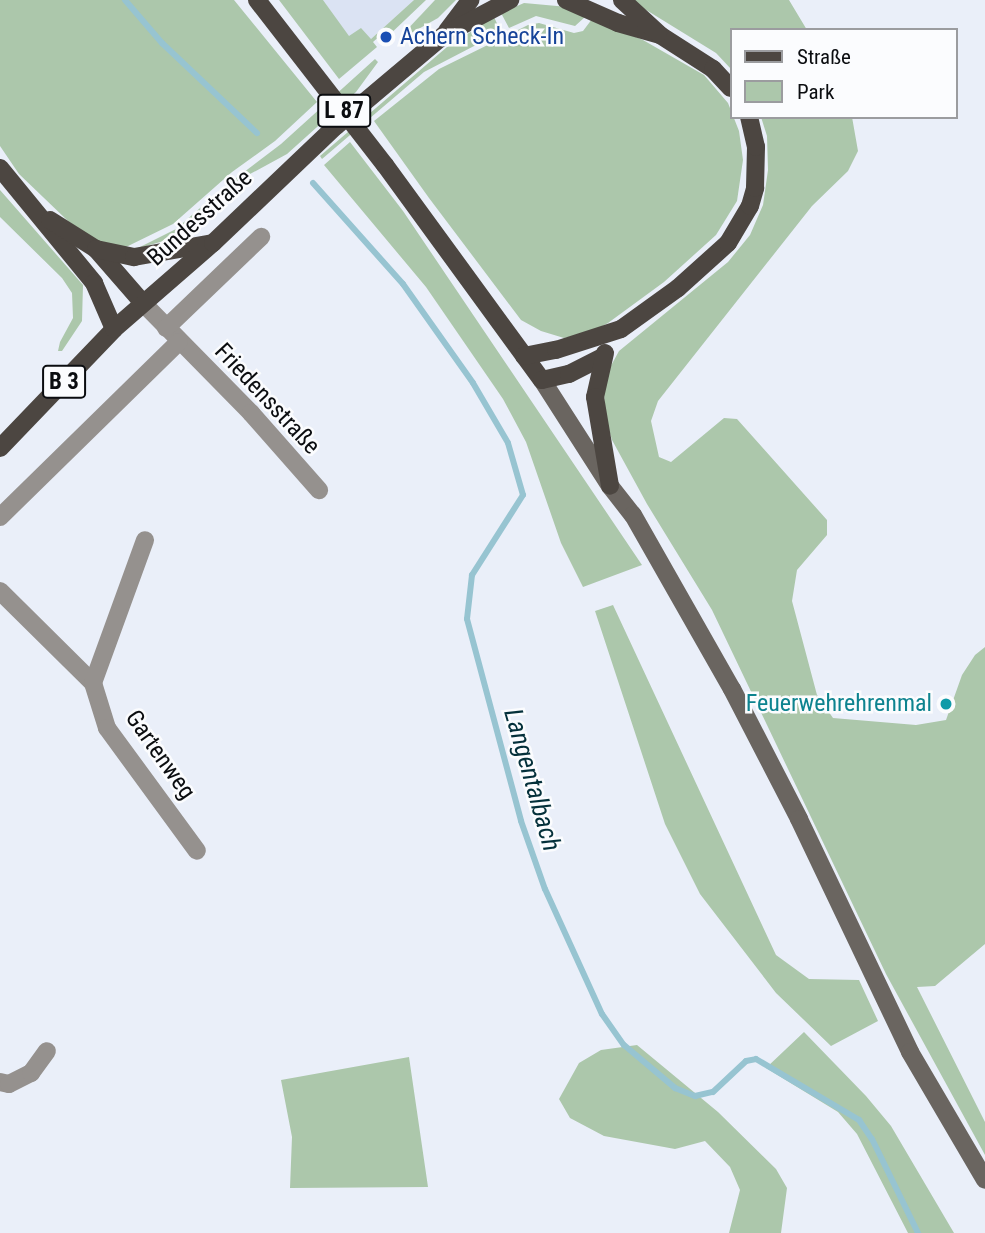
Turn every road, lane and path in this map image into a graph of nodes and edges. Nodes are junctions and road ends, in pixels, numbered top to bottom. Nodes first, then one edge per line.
1 (257, 0) edge
2 (470, 0) edge
3 (510, 0) edge
4 (566, 0) edge
5 (622, 0) edge
6 (444, 35) junction
7 (660, 35) junction
8 (730, 87) edge
9 (749, 119) edge
10 (0, 168) edge
11 (38, 213) junction
12 (261, 237) dead end
13 (213, 243) junction
14 (96, 249) junction
15 (142, 302) junction
16 (166, 328) junction
17 (114, 329) junction
18 (621, 329) junction
19 (178, 342) junction
20 (524, 356) junction
21 (602, 357) junction
22 (542, 380) junction
23 (0, 448) edge
24 (610, 486) junction
25 (319, 490) dead end
26 (0, 517) edge
27 (145, 540) dead end
28 (0, 591) edge
29 (93, 683) junction
30 (197, 850) dead end
31 (47, 1051) dead end
32 (0, 1082) edge
33 (985, 1180) edge

1 - 20 main road, L 87
2 - 6 main road, B 3
3 - 6 main road, B 3
4 - 7 main road
5 - 7 main road
6 - 13 main road, Bundesstraße / B 3
7 - 8 main road
9 - 18 main road
10 - 11 main road
11 - 14 main road
11 - 17 main road
12 - 16 street
13 - 14 main road
13 - 15 main road, Bundesstraße / B 3
14 - 15 main road
15 - 16 street, Friedensstraße
15 - 17 main road, Bundesstraße / B 3
16 - 19 street, Friedensstraße
17 - 23 main road, Bundesstraße / B 3
18 - 20 main road
18 - 21 main road
19 - 25 street, Friedensstraße
19 - 26 street, Friedensstraße
20 - 22 main road, L 87
21 - 22 main road
21 - 24 main road
22 - 24 main road, L 87
24 - 33 main road, L 87
27 - 29 street
28 - 29 street, Gartenweg
29 - 30 street, Gartenweg
31 - 32 street

